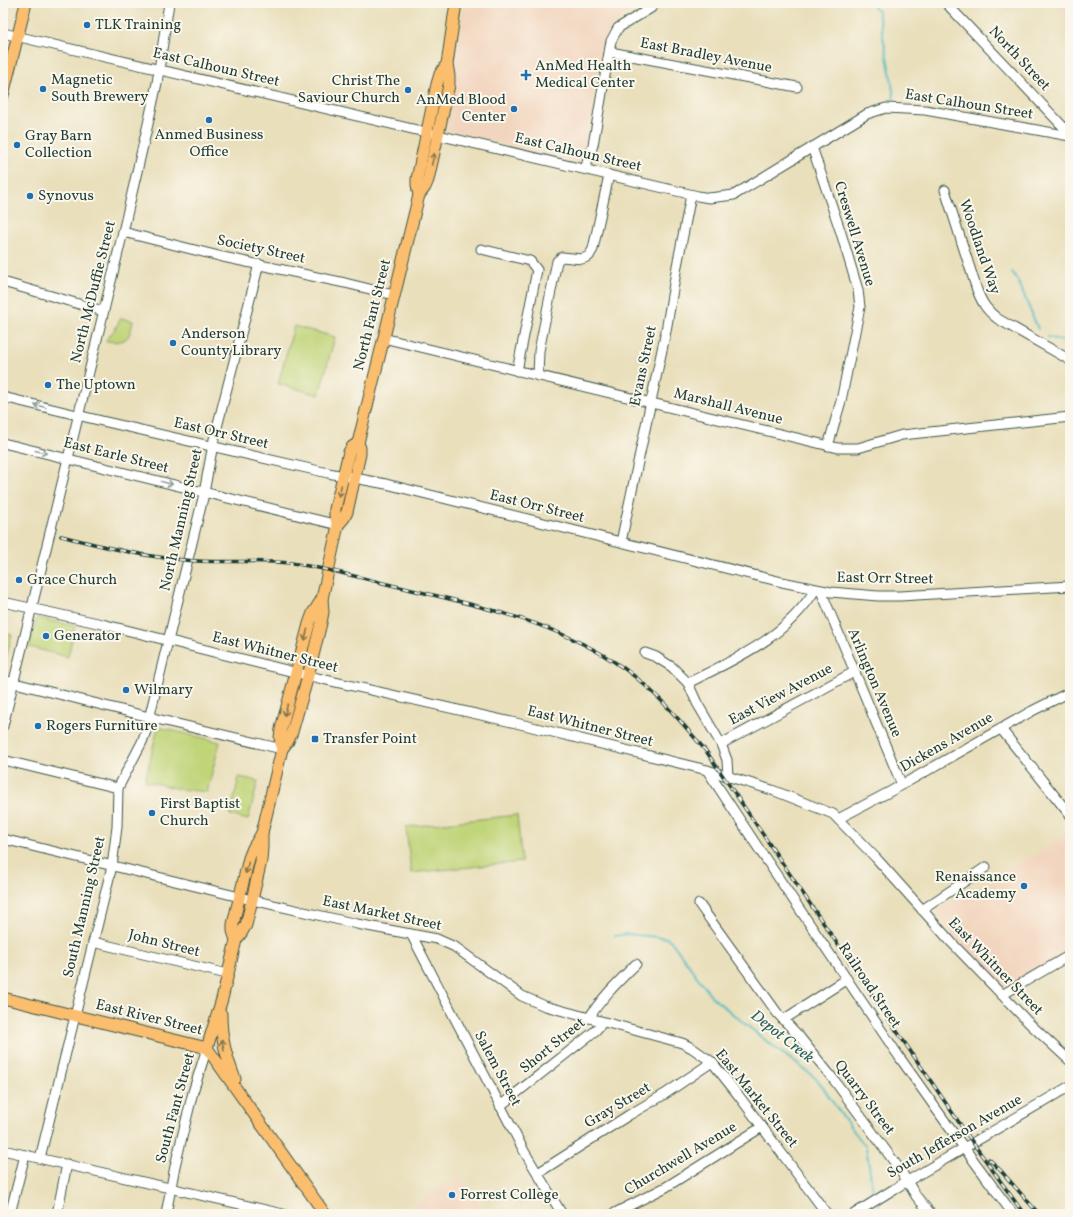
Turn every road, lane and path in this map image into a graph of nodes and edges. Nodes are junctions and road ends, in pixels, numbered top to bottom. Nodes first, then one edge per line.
1 (26, 3) edge
2 (170, 3) edge
3 (456, 3) edge
4 (655, 3) edge
5 (946, 3) edge
6 (3, 33) edge
7 (17, 36) junction
8 (610, 52) junction
9 (447, 64) junction
10 (159, 69) junction
11 (797, 87) dead end
12 (3, 95) edge
13 (428, 132) junction
14 (439, 135) junction
15 (1070, 135) edge
16 (812, 147) junction
17 (585, 169) junction
18 (609, 175) junction
19 (945, 190) dead end
20 (419, 195) junction
21 (691, 195) junction
22 (123, 232) junction
23 (481, 249) dead end
24 (259, 264) junction
25 (3, 282) edge
26 (394, 295) junction
27 (103, 311) junction
28 (383, 338) junction
29 (1070, 360) edge
30 (517, 371) junction
31 (538, 376) junction
32 (3, 397) edge
33 (650, 402) junction
34 (78, 415) junction
35 (1070, 417) edge
36 (3, 443) edge
37 (214, 446) junction
38 (828, 446) junction
39 (68, 459) junction
40 (349, 476) junction
41 (204, 492) junction
42 (338, 525) junction
43 (621, 542) junction
44 (1070, 586) edge
45 (818, 590) junction
46 (322, 599) junction
47 (3, 602) edge
48 (32, 609) junction
49 (168, 642) junction
50 (645, 653) dead end
51 (854, 672) junction
52 (296, 673) junction
53 (308, 676) junction
54 (3, 680) edge
55 (14, 683) junction
56 (688, 683) junction
57 (1070, 692) edge
58 (149, 716) junction
59 (3, 726) edge
60 (1001, 729) junction
61 (721, 744) junction
62 (282, 749) junction
63 (3, 760) edge
64 (707, 770) junction
65 (728, 776) junction
66 (902, 785) junction
67 (118, 788) junction
68 (1070, 815) edge
69 (838, 819) junction
70 (262, 833) junction
71 (3, 839) edge
72 (112, 866) junction
73 (986, 867) dead end
74 (240, 897) junction
75 (252, 900) junction
76 (699, 904) dead end
77 (922, 910) junction
78 (411, 934) junction
79 (236, 940) junction
80 (93, 942) junction
81 (1070, 955) edge
82 (636, 964) dead end
83 (227, 974) junction
84 (847, 979) junction
85 (1002, 995) junction
86 (3, 998) edge
87 (222, 999) junction
88 (75, 1016) junction
89 (589, 1018) junction
90 (783, 1020) junction
91 (603, 1022) junction
92 (207, 1048) junction
93 (1070, 1061) edge
94 (712, 1062) junction
95 (1070, 1086) edge
96 (241, 1094) junction
97 (500, 1106) junction
98 (762, 1126) junction
99 (964, 1148) junction
100 (3, 1150) edge
101 (25, 1155) junction
102 (40, 1158) junction
103 (68, 1164) junction
104 (538, 1173) junction
105 (908, 1181) junction
106 (170, 1188) junction
107 (10, 1214) edge
108 (57, 1214) edge
109 (166, 1214) edge
110 (283, 1214) edge
111 (323, 1214) edge
112 (562, 1214) edge
113 (613, 1214) edge
114 (827, 1214) edge
115 (854, 1214) edge
116 (931, 1214) edge
117 (1013, 1214) edge

1 - 7 main road
2 - 10 street, North McDuffie Street
3 - 9 main road, North Fant Street
4 - 8 street
5 - 15 street, North Street
6 - 7 street, East Calhoun Street
7 - 10 street, East Calhoun Street
7 - 12 main road
8 - 11 street, East Bradley Avenue
8 - 17 street
9 - 13 main road, North Fant Street
9 - 14 main road, North Fant Street
10 - 13 street, East Calhoun Street
10 - 22 street, North McDuffie Street
13 - 14 street, East Calhoun Street
13 - 20 main road, North Fant Street
14 - 17 street, East Calhoun Street
20 -> 14 main road, North Fant Street
15 - 16 street, East Calhoun Street
16 - 21 street, East Calhoun Street
16 - 38 street, Creswell Avenue
17 - 18 street, East Calhoun Street
18 - 21 street, East Calhoun Street
18 - 31 street
19 - 29 street, Woodland Way
20 - 26 main road, North Fant Street
21 - 33 street, Evans Street
22 - 24 street, Society Street
22 - 27 street, North McDuffie Street
23 - 30 street
24 - 26 street, Society Street
24 - 37 street, North Manning Street
25 - 27 street
26 - 28 main road, North Fant Street
27 - 34 street, North McDuffie Street
28 - 30 street, Marshall Avenue
28 - 40 main road, North Fant Street
30 - 31 street, Marshall Avenue
31 - 33 street, Marshall Avenue
34 -> 32 street, East Orr Street
33 - 38 street, Marshall Avenue
33 - 43 street, Evans Street
34 - 37 street, East Orr Street
34 - 39 street, North McDuffie Street
35 - 38 street, Marshall Avenue
36 -> 39 street, East Earle Street
37 - 40 street, East Orr Street
37 - 41 street, North Manning Street
39 -> 41 street, East Earle Street
39 - 48 street, North McDuffie Street
40 - 42 main road, North Fant Street
40 - 43 street, East Orr Street
41 - 42 street, East Earle Street
41 - 49 street, North Manning Street
42 - 46 main road, North Fant Street
43 - 45 street, East Orr Street
44 - 45 street, East Orr Street
45 - 51 street, Arlington Avenue
45 - 56 street
46 -> 52 main road, North Fant Street
46 - 53 main road, North Fant Street
47 - 48 street, East Whitner Street
48 - 49 street, East Whitner Street
48 - 55 street, North McDuffie Street
49 - 52 street, East Whitner Street
49 - 58 street, South Manning Street
50 - 56 street
51 - 61 street, East View Avenue
51 - 66 street, Arlington Avenue
52 - 53 street, East Whitner Street
52 -> 62 main road, South Fant Street
53 - 62 main road, South Fant Street
53 - 64 street, East Whitner Street
54 - 55 street
55 - 58 street
55 - 59 street, North McDuffie Street
56 - 61 street
57 - 60 street, Dickens Avenue
58 - 62 street
58 - 67 street, South Manning Street
60 - 66 street, Dickens Avenue
60 - 68 street
61 - 65 street
62 - 70 main road, South Fant Street
63 - 67 street
64 - 65 street, East Whitner Street
64 - 84 street, Railroad Street
65 - 69 street, East Whitner Street
66 - 69 street, Dickens Avenue
67 - 72 street, South Manning Street
69 - 77 street, East Whitner Street
70 -> 74 main road, South Fant Street
70 - 75 main road, South Fant Street
71 - 72 street, East Market Street
72 - 74 street, East Market Street
72 - 80 street, South Manning Street
73 - 77 street
74 - 75 street, East Market Street
74 - 79 main road, South Fant Street
75 - 78 street, East Market Street
75 - 79 main road, South Fant Street
76 - 90 street, Quarry Street
77 - 85 street, East Whitner Street
78 - 89 street, East Market Street
78 - 97 street, Salem Street
79 - 83 main road, South Fant Street
80 - 83 street, John Street
80 - 88 street, South Manning Street
81 - 85 street
82 - 89 street, Short Street
83 - 87 main road, South Fant Street
84 - 90 street
84 - 99 street, Railroad Street
85 - 93 street, East Whitner Street
86 - 88 main road, East River Street
87 - 92 main road, South Fant Street
96 -> 87 main road
88 - 92 main road, East River Street
88 - 102 street, South Manning Street
89 - 91 street, East Market Street
90 - 105 street, Quarry Street
91 - 94 street, East Market Street
91 - 97 street, Short Street
92 - 96 main road, East River Street
92 - 106 street, South Fant Street
94 - 98 street, East Market Street
94 - 104 street, Gray Street
95 - 99 street, South Jefferson Avenue
96 - 111 main road, East River Street
97 - 104 street, Salem Street
98 - 113 street, Churchwell Avenue
98 - 114 street, East Market Street
99 - 105 street, South Jefferson Avenue
99 - 117 street, Railroad Street
100 - 101 street
101 - 102 street
101 - 107 street
102 - 103 street
103 - 106 street
103 - 108 street
104 - 112 street, Salem Street
105 - 115 street, South Jefferson Avenue
105 - 116 street, Quarry Street
106 - 109 street, South Fant Street
106 - 110 street

